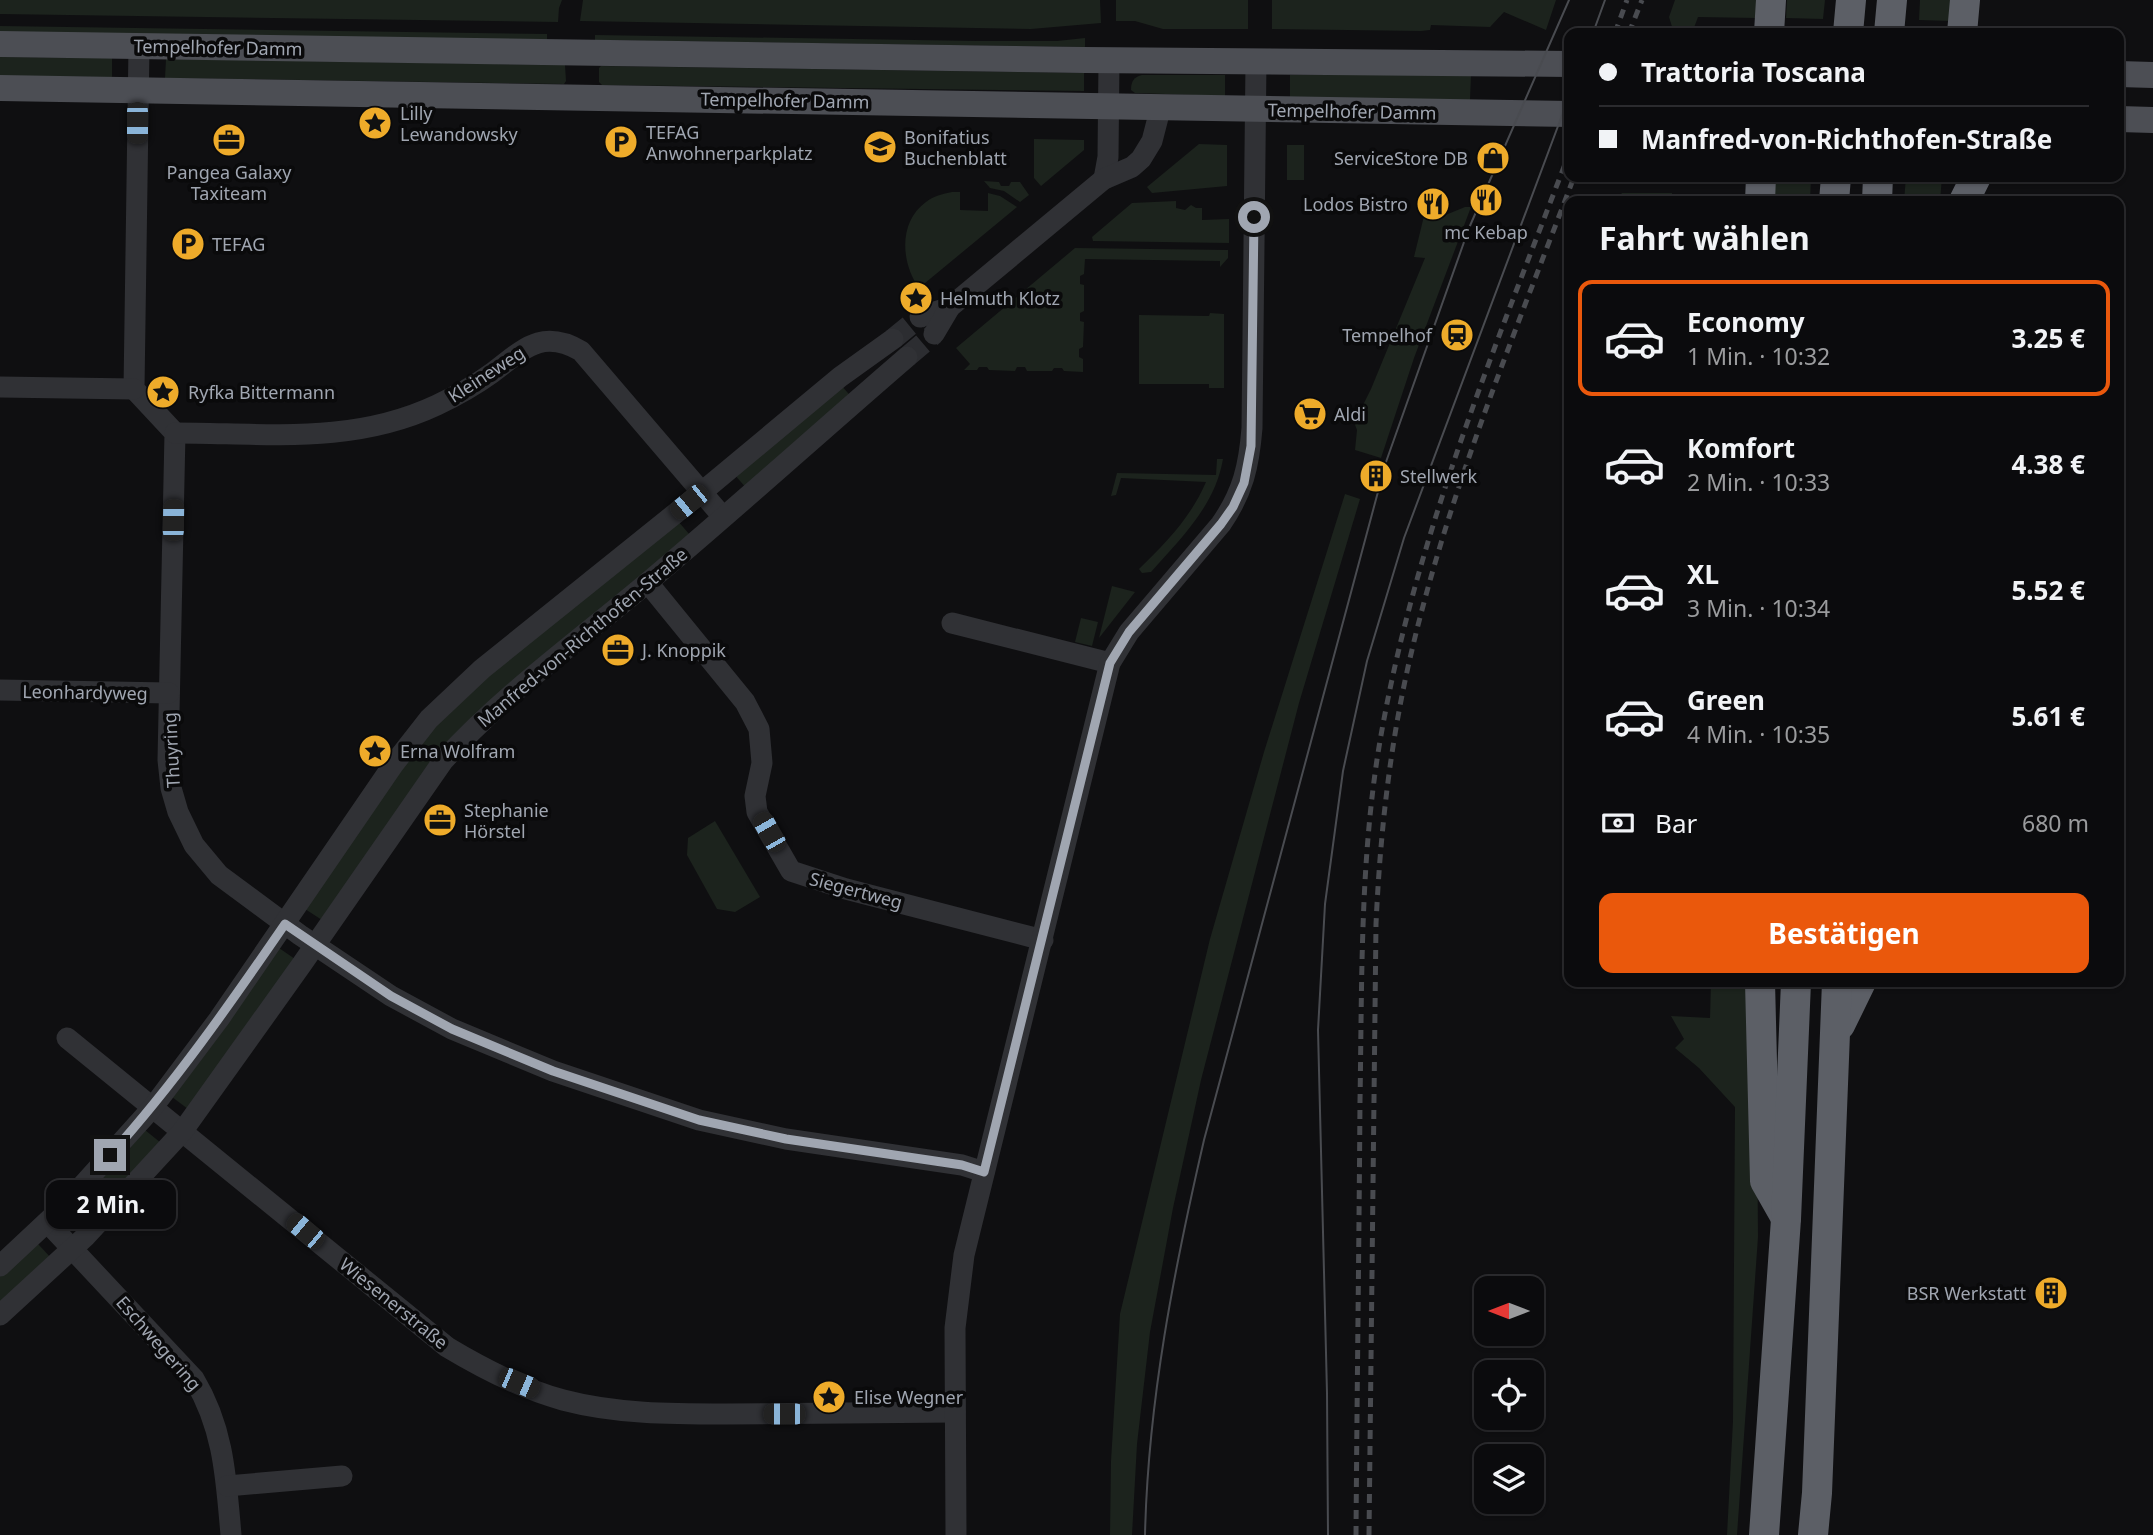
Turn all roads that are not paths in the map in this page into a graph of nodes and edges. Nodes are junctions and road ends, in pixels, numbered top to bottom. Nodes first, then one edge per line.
1 (1771, 0) edge
2 (1965, 0) edge
3 (1769, 28) edge
4 (1962, 28) edge
5 (0, 44) edge
6 (139, 46) junction
7 (573, 53) junction
8 (1109, 60) junction
9 (1256, 61) junction
10 (1564, 64) edge
11 (2124, 74) edge
12 (2153, 75) edge
13 (0, 89) edge
14 (138, 90) junction
15 (576, 97) junction
16 (1109, 105) junction
17 (1161, 106) junction
18 (1255, 109) junction
19 (1564, 114) edge
20 (2124, 120) edge
21 (2153, 120) edge
22 (1104, 178) junction
23 (950, 307) junction
24 (920, 317) tunnel mouth
25 (934, 334) tunnel mouth
26 (893, 339) tunnel mouth
27 (908, 357) tunnel mouth
28 (864, 359) junction
29 (881, 380) junction
30 (0, 387) edge
31 (134, 389) junction
32 (174, 433) junction
33 (702, 492) junction
34 (723, 517) junction
35 (648, 583) junction
36 (952, 623) dead end
37 (1110, 663) junction
38 (0, 690) edge
39 (169, 693) junction
40 (285, 924) junction
41 (1043, 940) junction
42 (315, 945) junction
43 (1760, 987) edge
44 (1796, 987) edge
45 (1837, 987) edge
46 (1859, 987) edge
47 (1835, 1035) junction
48 (67, 1038) dead end
49 (153, 1107) junction
50 (182, 1132) junction
51 (984, 1172) junction
52 (1786, 1219) junction
53 (48, 1223) junction
54 (72, 1249) junction
55 (0, 1266) edge
56 (0, 1315) edge
57 (955, 1412) junction
58 (342, 1476) dead end
59 (227, 1486) junction
60 (231, 1535) edge
61 (956, 1535) edge
62 (1764, 1535) edge
63 (1813, 1535) edge

1 - 3 highway
2 - 4 highway
5 - 6 main road, Tempelhofer Damm
6 - 7 main road, Tempelhofer Damm
6 - 14 street
7 - 8 main road, Tempelhofer Damm
7 - 15 main road
8 - 9 main road, Tempelhofer Damm
8 - 16 street
9 - 10 main road, Tempelhofer Damm
9 - 18 street
11 - 12 main road
13 - 14 main road, Tempelhofer Damm
14 - 15 main road, Tempelhofer Damm
14 - 31 street
15 - 16 main road, Tempelhofer Damm
16 - 17 main road, Tempelhofer Damm
16 - 22 street
17 - 18 main road, Tempelhofer Damm
17 - 22 street
18 - 19 main road, Tempelhofer Damm
18 - 37 street
20 - 21 main road
22 - 23 street
23 - 24 street
23 - 25 street
26 - 28 street, Manfred-von-Richthofen-Straße
27 - 29 street, Manfred-von-Richthofen-Straße
28 - 29 street
28 - 33 street, Manfred-von-Richthofen-Straße
29 - 34 street, Manfred-von-Richthofen-Straße
30 - 31 street
31 - 32 street
32 - 33 street, Kleineweg
32 - 39 street, Thuyring
33 - 34 street, Kleineweg
33 - 40 street, Manfred-von-Richthofen-Straße
34 - 35 street, Manfred-von-Richthofen-Straße
35 - 41 street, Siegertweg
35 - 42 street, Manfred-von-Richthofen-Straße
36 - 37 street
37 - 41 street
38 - 39 street, Leonhardyweg
39 - 40 street, Thuyring
40 - 42 street, Thuyring
40 - 49 street, Manfred-von-Richthofen-Straße
41 - 51 street
42 - 50 street, Manfred-von-Richthofen-Straße
42 - 51 street, Thuyring
43 - 52 highway
44 - 52 highway
45 - 47 highway
46 - 47 highway
47 - 63 highway
48 - 49 street, Wiesenerstraße
49 - 50 street, Wiesenerstraße
49 - 53 street, Manfred-von-Richthofen-Straße
50 - 54 street, Manfred-von-Richthofen-Straße
50 - 57 street, Wiesenerstraße
51 - 57 street
52 - 62 highway
53 - 54 street, Eschwegering
53 - 55 street, Manfred-von-Richthofen-Straße
54 - 56 street, Manfred-von-Richthofen-Straße
54 - 59 street, Eschwegering
57 - 61 street
58 - 59 street
59 - 60 street, Eschwegering

